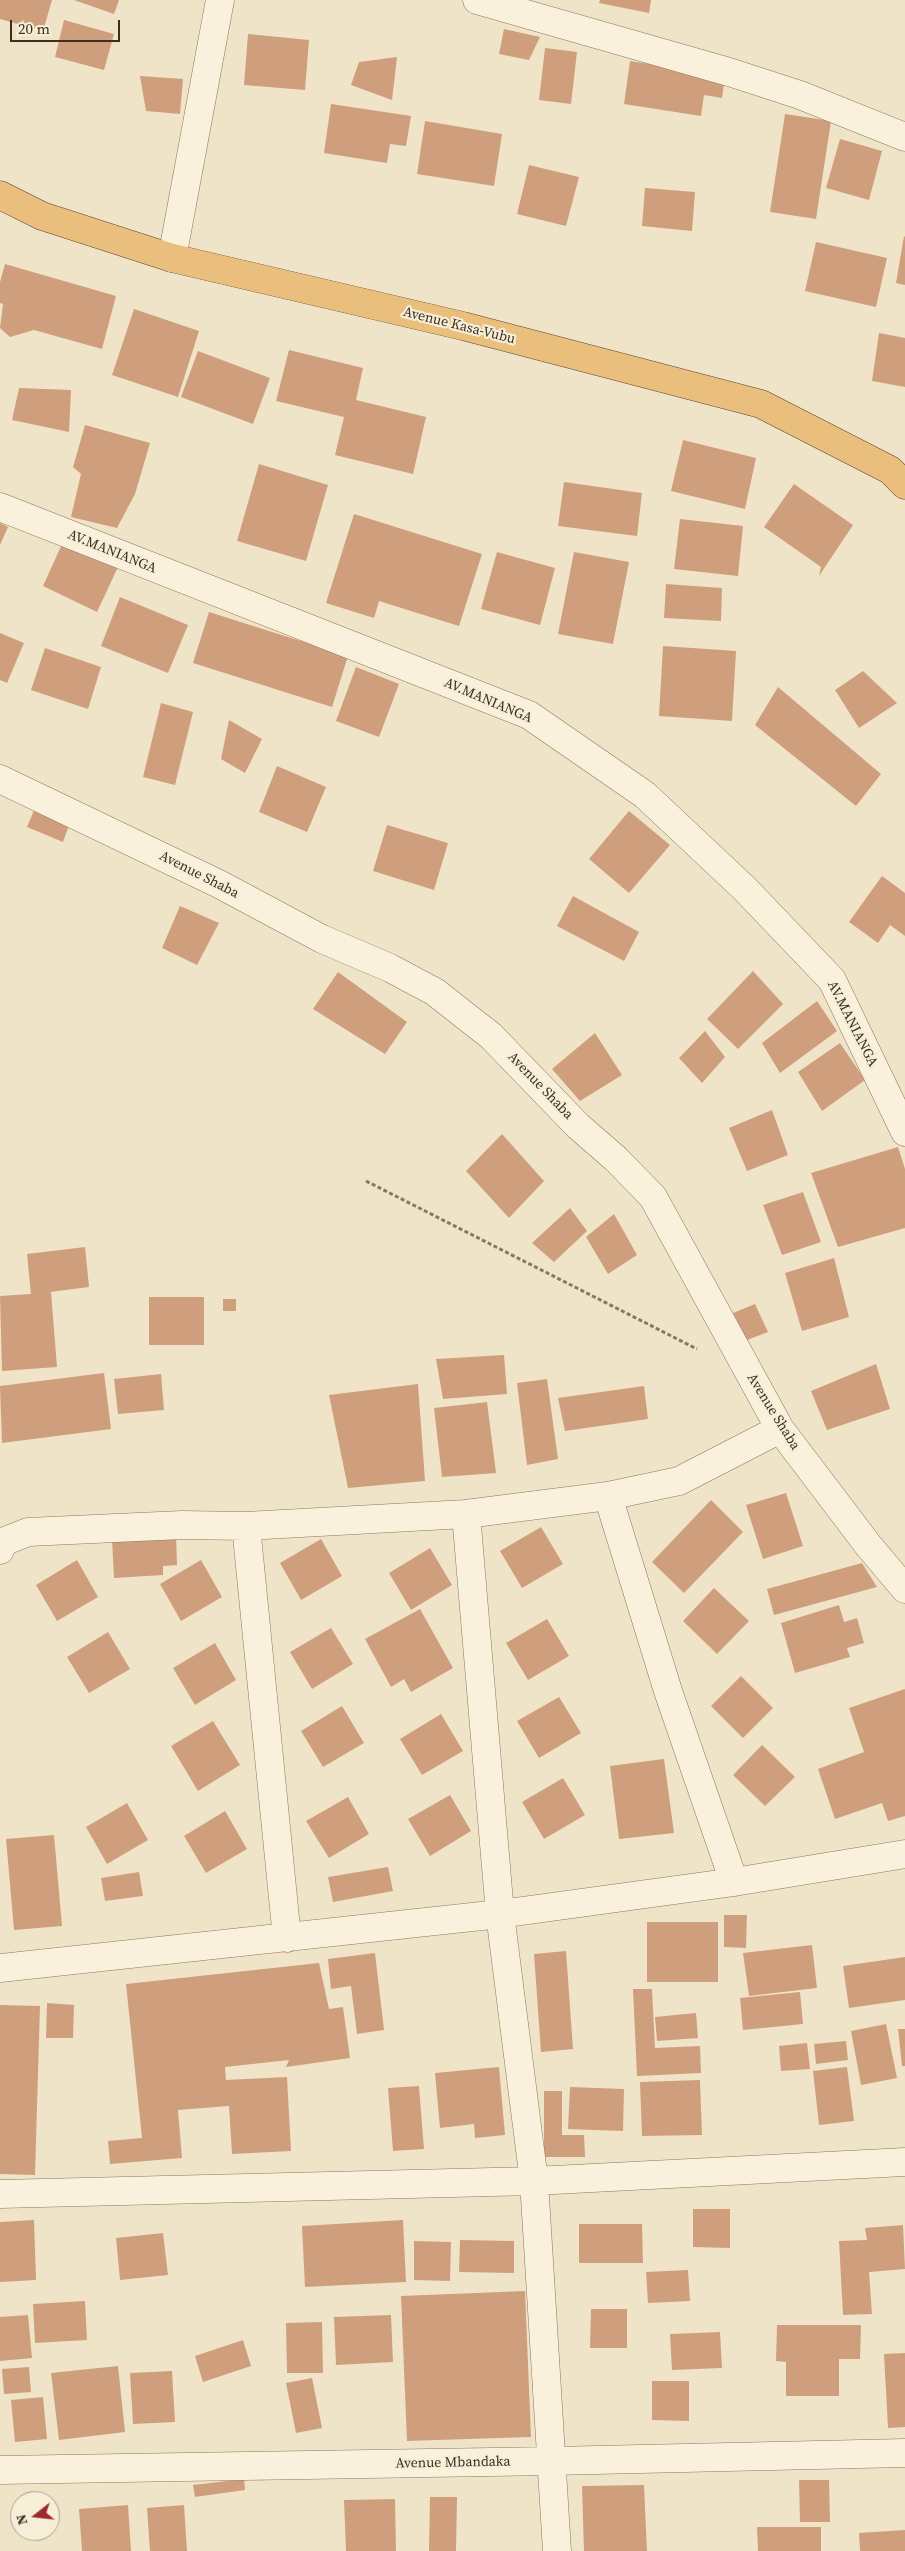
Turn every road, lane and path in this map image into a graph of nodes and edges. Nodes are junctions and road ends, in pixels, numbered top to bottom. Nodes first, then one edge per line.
1 (220, 0) edge
2 (477, 0) edge
3 (905, 137) edge
4 (0, 195) edge
5 (172, 258) junction
6 (905, 485) edge
7 (0, 507) edge
8 (0, 779) edge
9 (905, 1132) edge
10 (366, 1181) dead end
11 (699, 1352) dead end
12 (780, 1429) junction
13 (608, 1496) junction
14 (466, 1514) junction
15 (246, 1526) junction
16 (0, 1550) edge
17 (905, 1589) edge
18 (905, 1854) edge
19 (734, 1882) junction
20 (500, 1914) junction
21 (287, 1938) junction
22 (0, 1968) edge
23 (905, 2162) edge
24 (534, 2182) junction
25 (0, 2194) edge
26 (905, 2452) edge
27 (552, 2461) junction
28 (0, 2470) edge
29 (557, 2551) edge

1 - 5 street
2 - 3 street
4 - 5 highway, Avenue Kasa-Vubu
5 - 6 highway, Avenue Kasa-Vubu
7 - 9 street, AV.MANIANGA
8 - 12 street, Avenue Shaba
10 - 11 path
12 - 13 street
12 - 17 street, Avenue Shaba
13 - 14 street
13 - 19 street
14 - 15 street
14 - 20 street
15 - 16 street
15 - 21 street
18 - 19 street
19 - 20 street
20 - 21 street
20 - 24 street
21 - 22 street
23 - 24 street
24 - 25 street
24 - 27 street
26 - 27 street, Avenue Mbandaka
27 - 28 street, Avenue Mbandaka
27 - 29 street

